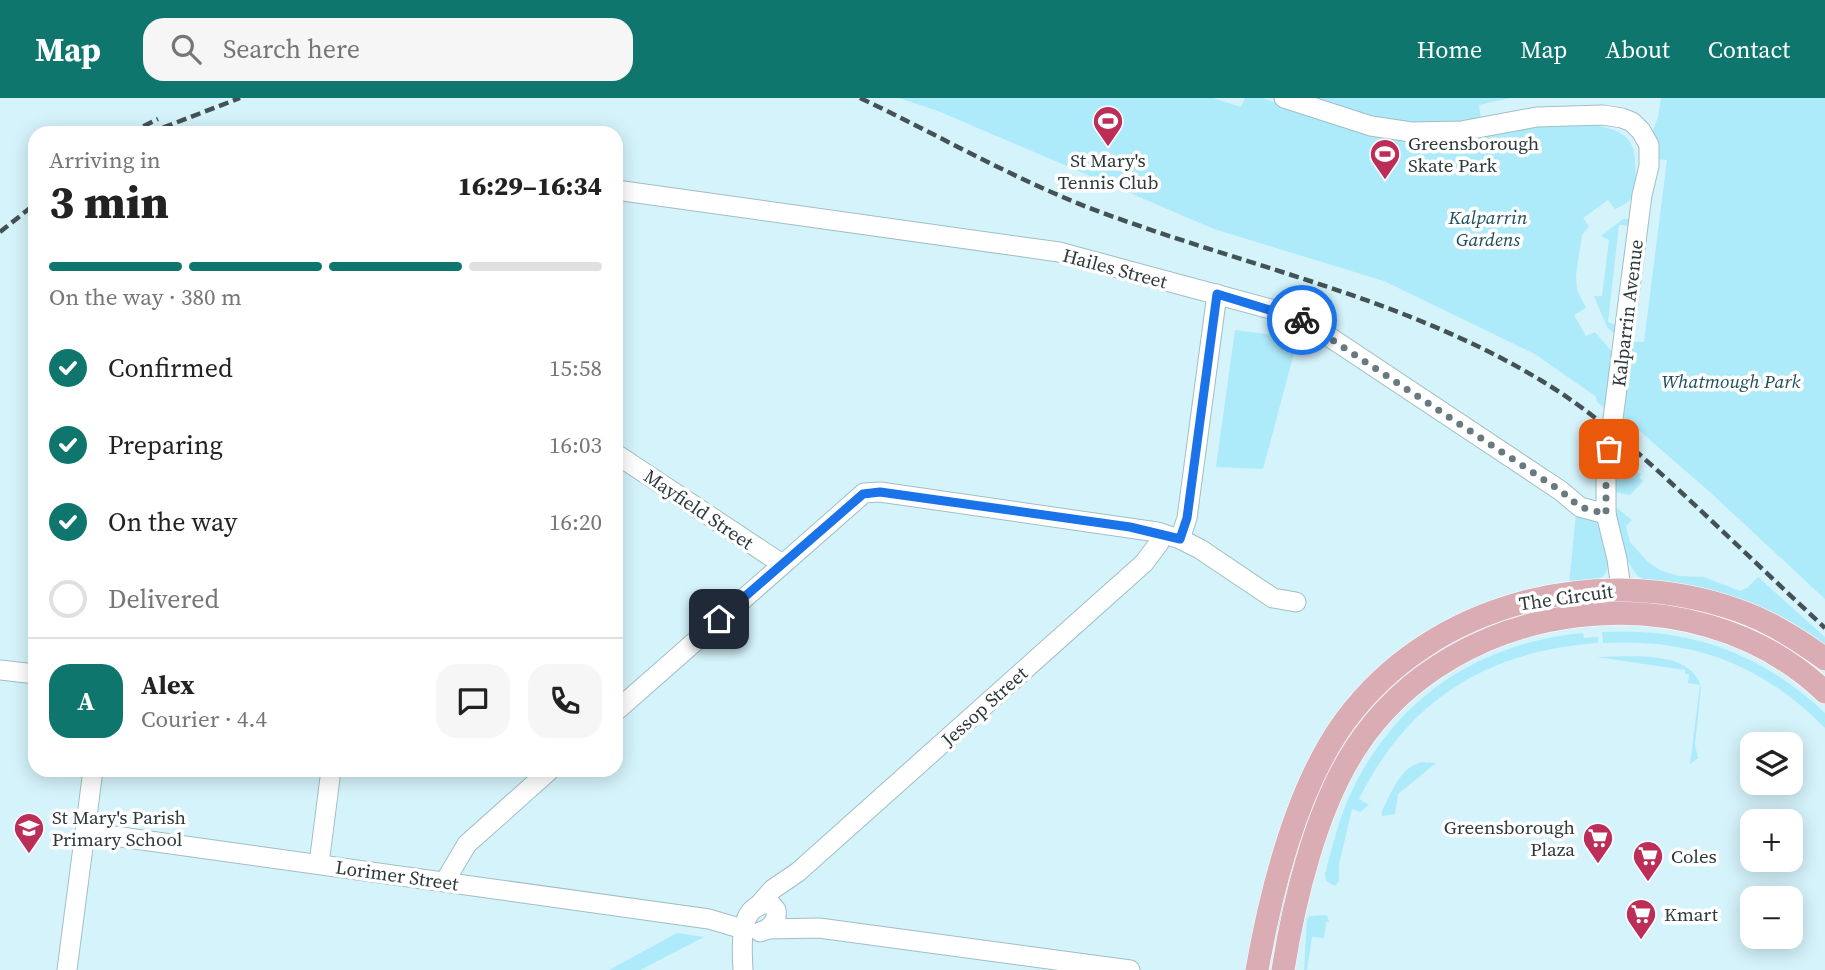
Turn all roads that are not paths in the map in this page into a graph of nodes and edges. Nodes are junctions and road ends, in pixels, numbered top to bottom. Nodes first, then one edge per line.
1 (1284, 98) edge
2 (623, 191) edge
3 (1217, 294) junction
4 (623, 459) edge
5 (1561, 491) junction
6 (1605, 492) junction
7 (1606, 514) junction
8 (1170, 536) junction
9 (782, 564) junction
10 (1621, 589) junction
11 (1296, 602) dead end
12 (1622, 615) junction
13 (1825, 659) edge
14 (0, 670) edge
15 (28, 673) edge
16 (1825, 692) edge
17 (623, 705) edge
18 (92, 777) edge
19 (330, 777) edge
20 (542, 777) edge
21 (85, 832) junction
22 (319, 864) junction
23 (445, 881) junction
24 (758, 921) junction
25 (67, 970) edge
26 (743, 970) edge
27 (1130, 970) edge
28 (1258, 970) edge
29 (1283, 970) edge

1 - 6 street, Kalparrin Avenue
2 - 3 street, Hailes Street
3 - 5 street, Hailes Street
3 - 8 street, Jessop Street
4 - 9 street, Mayfield Street
5 - 6 street, Hailes Street
5 - 7 street, Hailes Street
6 - 7 street, Kalparrin Avenue
7 - 10 street
8 - 9 street
8 - 11 street
8 - 24 street, Jessop Street
9 - 17 street
10 - 12 main road
10 - 13 main road, The Circuit
10 - 28 main road, The Circuit
12 - 16 main road, The Circuit
12 - 29 main road, The Circuit
14 - 15 street
18 - 21 street
19 - 22 street
20 - 23 street
21 - 22 street, Lorimer Street
21 - 25 street
22 - 23 street, Lorimer Street
23 - 24 street, Lorimer Street
24 - 26 street, Jessop Street
24 - 27 street, Lorimer Street

